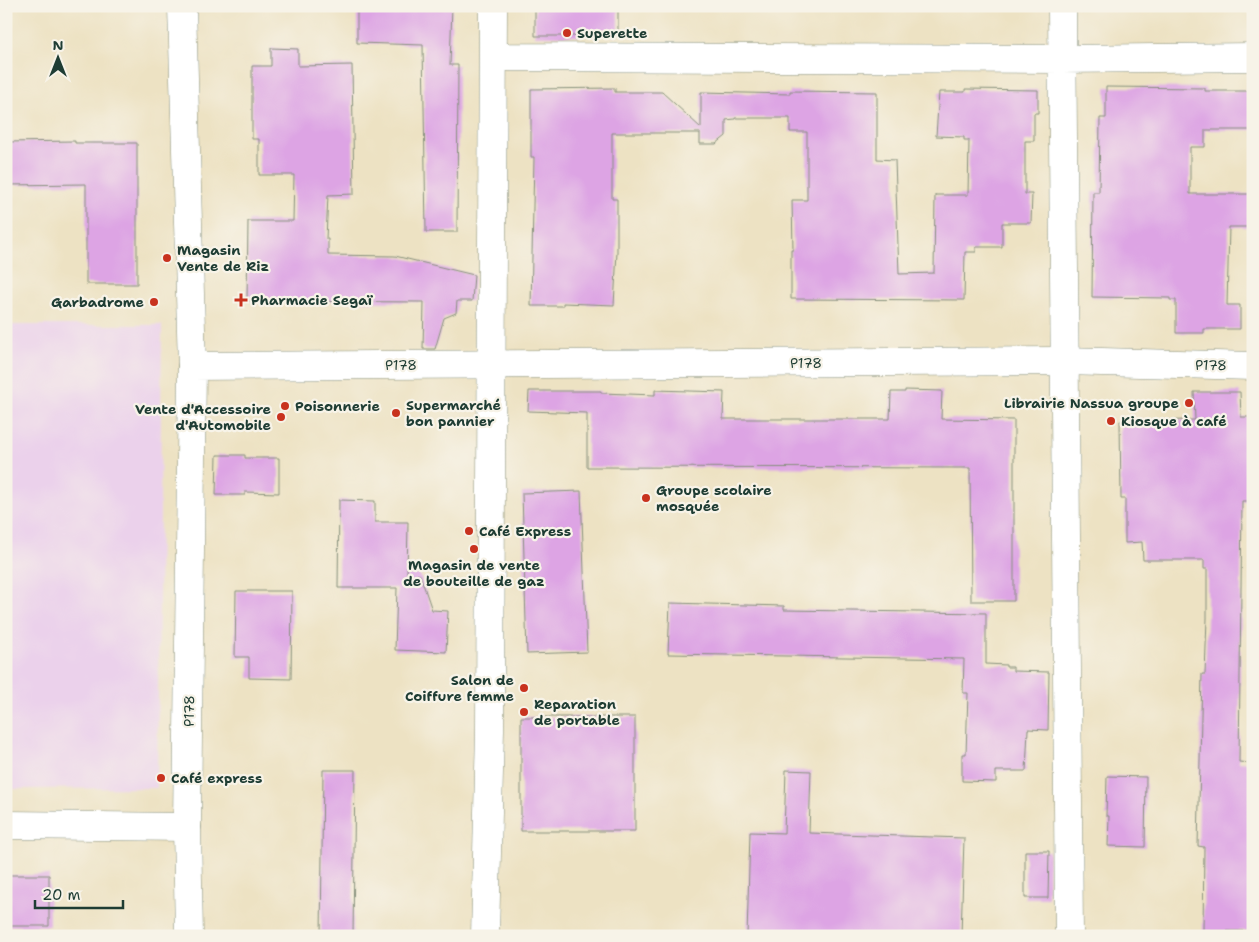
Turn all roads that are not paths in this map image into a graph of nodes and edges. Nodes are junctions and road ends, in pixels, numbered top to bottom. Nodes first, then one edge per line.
1 (182, 6) edge
2 (493, 6) edge
3 (1062, 6) edge
4 (494, 57) junction
5 (1253, 57) edge
6 (1062, 59) junction
7 (1064, 361) junction
8 (491, 364) junction
9 (192, 366) junction
10 (1253, 366) edge
11 (6, 825) edge
12 (187, 827) junction
13 (189, 936) edge
14 (485, 936) edge
15 (1069, 936) edge

1 - 9 street
2 - 4 street
3 - 6 street
4 - 6 street
4 - 8 street
5 - 6 street
6 - 7 street
7 - 8 street, P178
7 - 10 street, P178
7 - 15 street
8 - 9 street, P178
8 - 14 street
9 - 12 street, P178
11 - 12 street
12 - 13 street, P178

